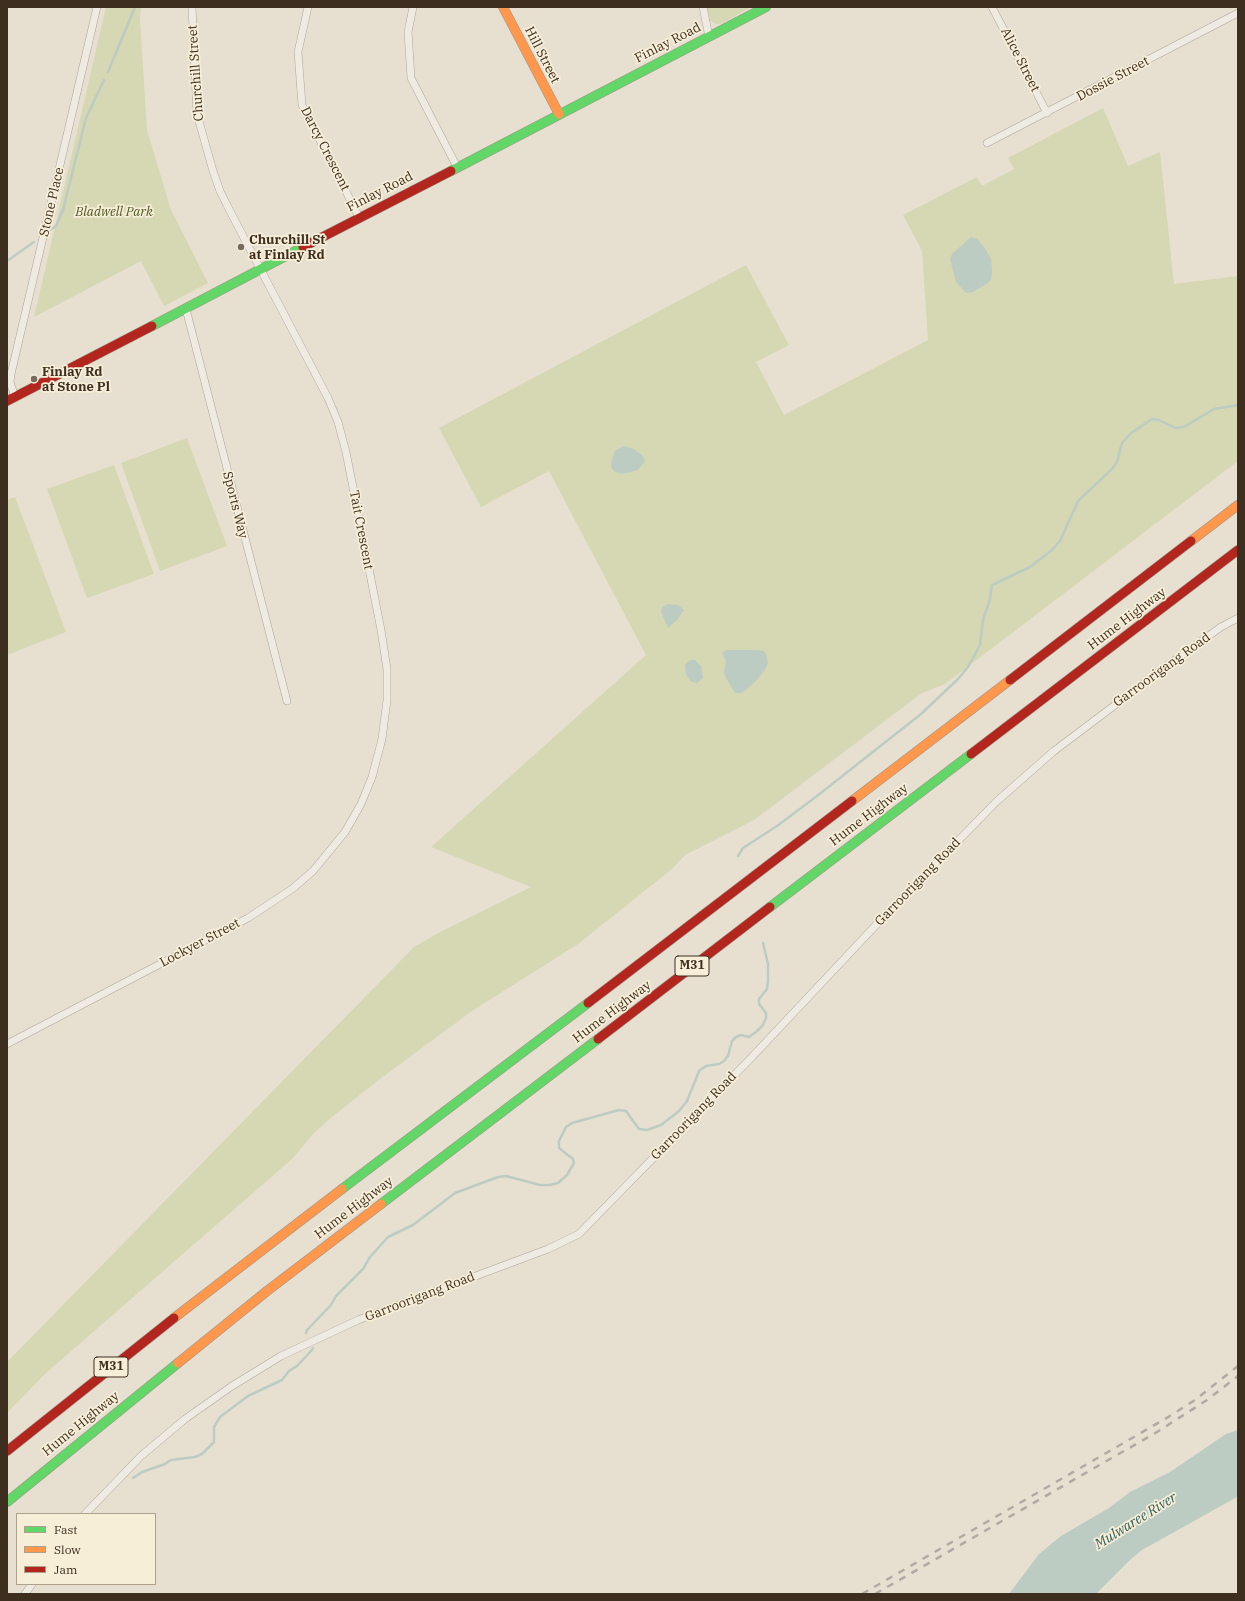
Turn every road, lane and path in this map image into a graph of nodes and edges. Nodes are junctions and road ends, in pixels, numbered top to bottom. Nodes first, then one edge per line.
1 (97, 7) edge
2 (192, 7) edge
3 (308, 7) edge
4 (413, 7) edge
5 (503, 7) edge
6 (703, 7) edge
7 (766, 7) edge
8 (992, 7) edge
9 (1237, 7) edge
10 (1238, 13) edge
11 (709, 37) junction
12 (1047, 113) junction
13 (559, 114) junction
14 (987, 143) dead end
15 (457, 167) junction
16 (359, 217) junction
17 (260, 270) junction
18 (186, 309) junction
19 (11, 399) edge
20 (1238, 505) edge
21 (1238, 550) edge
22 (1238, 618) edge
23 (287, 701) dead end
24 (361, 804) joint
25 (7, 1044) edge
26 (7, 1450) edge
27 (39, 1474) junction
28 (7, 1502) edge
29 (7, 1508) edge
30 (86, 1513) edge
31 (31, 1585) edge
32 (25, 1594) edge

1 - 19 street, Stone Place
2 - 17 street, Churchill Street
3 - 16 street, Darcy Crescent
4 - 15 street
5 - 13 main road, Hill Street
6 - 11 street
7 - 11 main road, Finlay Road
8 - 12 street, Alice Street
9 - 10 street
10 - 12 street, Dossie Street
11 - 13 main road, Finlay Road
12 - 14 street, Dossie Street
13 - 15 main road, Finlay Road
15 - 16 main road, Finlay Road
16 - 17 main road, Finlay Road
17 - 18 main road, Finlay Road
17 - 24 street, Tait Crescent
18 - 19 main road, Finlay Road
18 - 23 street, Sports Way
20 - 26 main road, Hume Highway / M31
21 - 27 main road, Hume Highway / M31
22 - 30 street, Garroorigang Road
24 - 25 street, Lockyer Street
27 - 28 main road, Hume Highway / M31
27 - 29 main road
31 - 32 street

